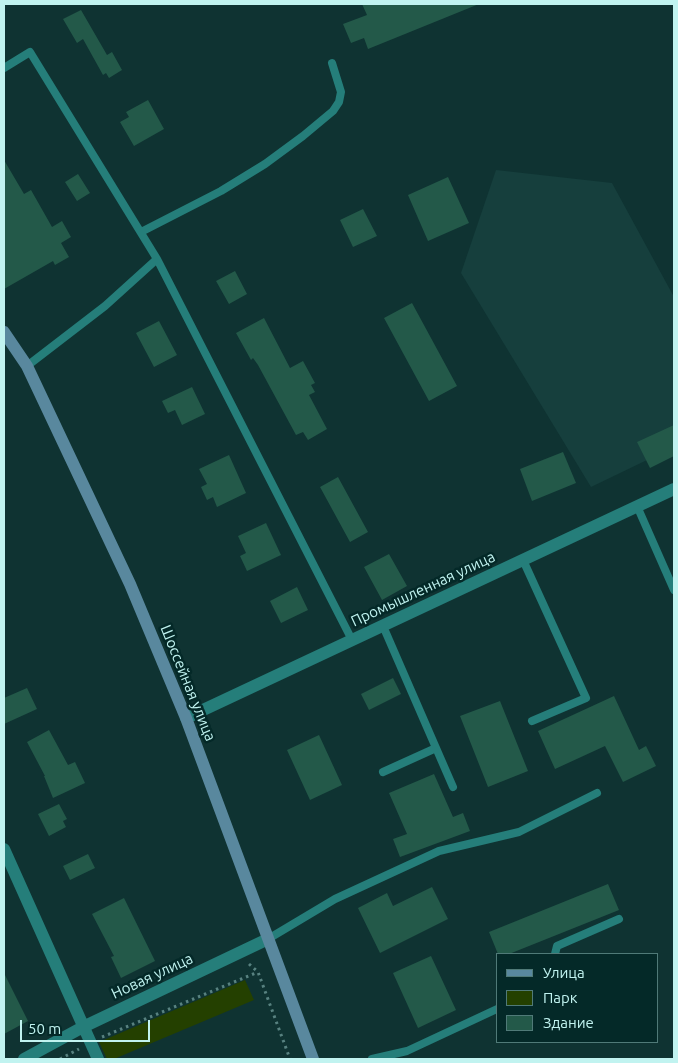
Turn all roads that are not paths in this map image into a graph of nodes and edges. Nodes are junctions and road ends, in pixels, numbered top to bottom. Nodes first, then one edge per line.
1 (332, 63) dead end
2 (4, 68) edge
3 (141, 232) junction
4 (157, 259) junction
5 (4, 332) edge
6 (27, 366) junction
7 (674, 489) edge
8 (637, 506) junction
9 (523, 560) junction
10 (674, 590) edge
11 (383, 626) junction
12 (352, 640) junction
13 (186, 718) junction
14 (532, 721) dead end
15 (436, 748) junction
16 (383, 772) dead end
17 (453, 787) dead end
18 (597, 793) dead end
19 (4, 849) edge
20 (619, 919) dead end
21 (268, 939) junction
22 (554, 953) edge
23 (496, 1009) edge
24 (83, 1027) junction
25 (24, 1059) edge
26 (98, 1059) edge
27 (313, 1059) edge
28 (372, 1059) edge

1 - 3 lane
2 - 3 lane
3 - 4 lane
4 - 6 lane
4 - 12 lane
5 - 6 main road, Шоссейная улица
6 - 13 main road, Шоссейная улица
7 - 8 street, Промышленная улица
8 - 9 street, Промышленная улица
8 - 10 lane
9 - 11 street, Промышленная улица
9 - 14 lane
11 - 12 street, Промышленная улица
11 - 15 lane
12 - 13 street, Промышленная улица
13 - 21 main road, Шоссейная улица
15 - 16 lane
15 - 17 lane
18 - 21 lane
19 - 24 street
20 - 22 lane
21 - 24 street, Новая улица
21 - 27 main road, Шоссейная улица
23 - 28 lane
24 - 25 street, Новая улица
24 - 26 street

